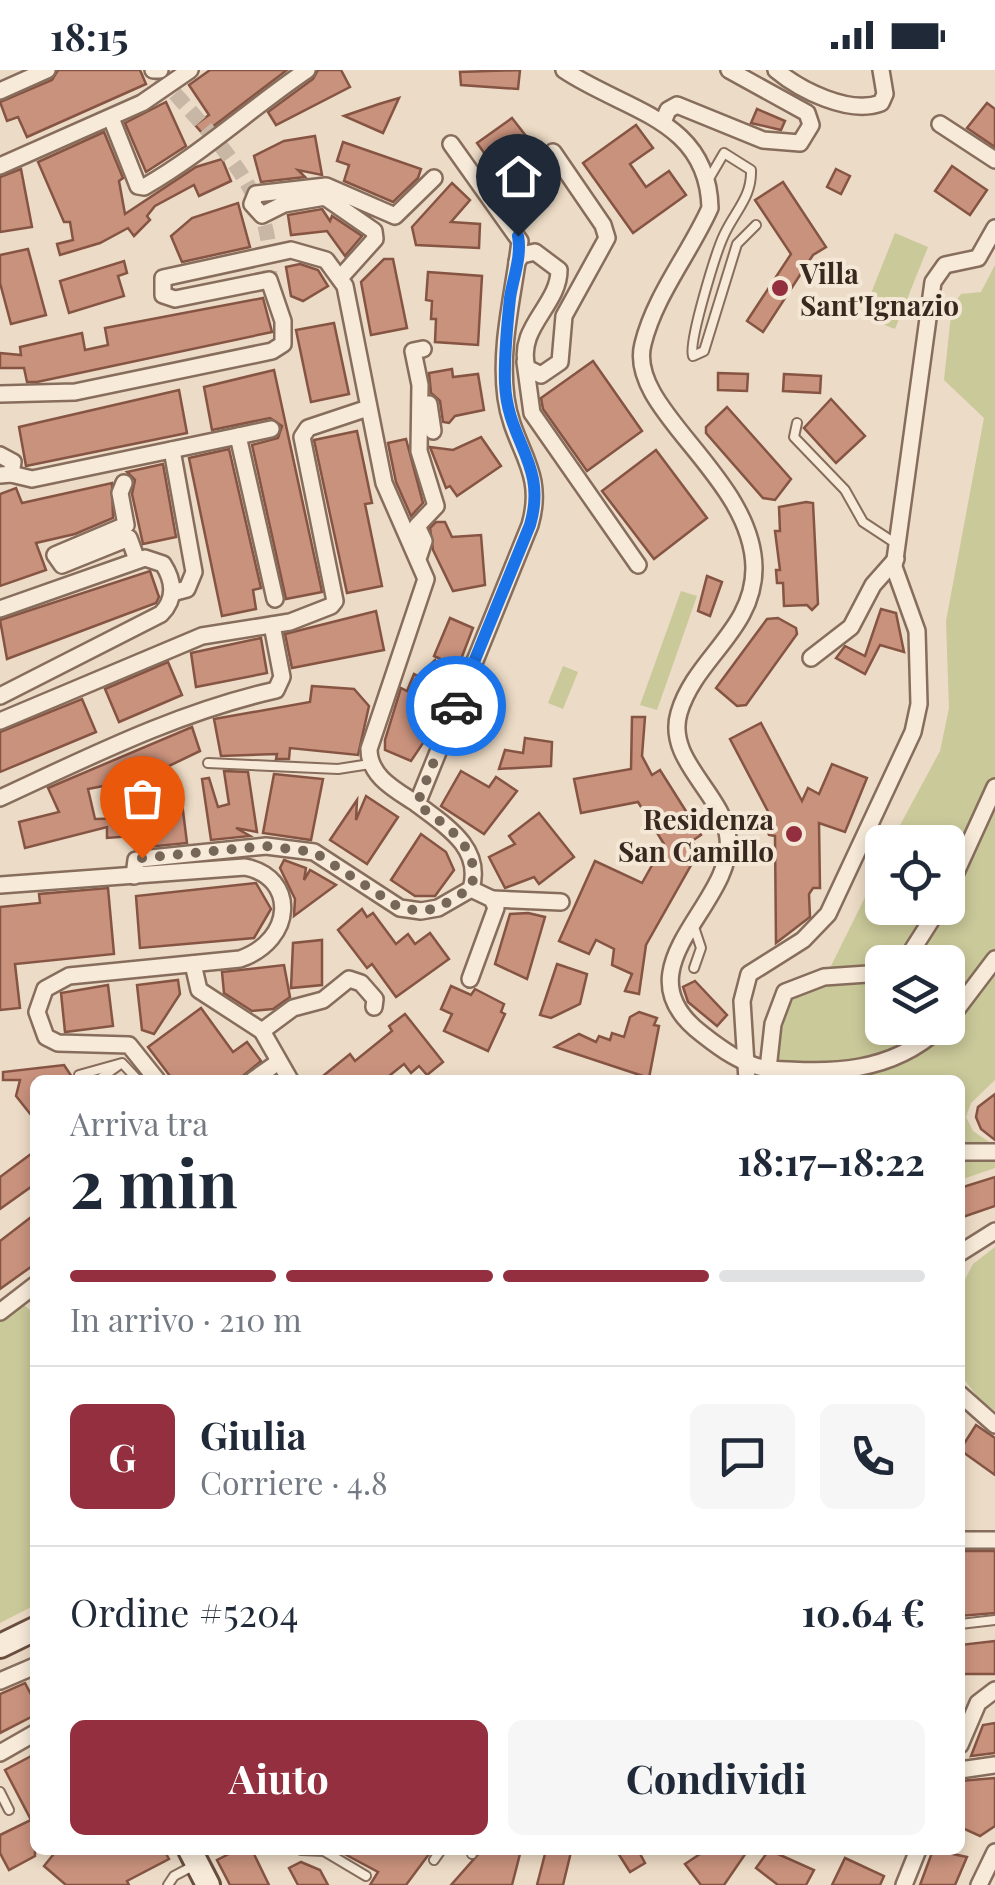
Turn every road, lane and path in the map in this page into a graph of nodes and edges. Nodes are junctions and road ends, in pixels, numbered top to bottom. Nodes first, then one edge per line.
1 (47, 70) edge
2 (190, 70) edge
3 (306, 70) edge
4 (564, 70) edge
5 (729, 70) edge
6 (776, 70) edge
7 (881, 70) edge
8 (0, 91) edge
9 (112, 118) junction
10 (663, 122) junction
11 (940, 124) dead end
12 (451, 144) dead end
13 (552, 152) dead end
14 (995, 160) edge
15 (0, 166) edge
16 (434, 178) dead end
17 (708, 180) junction
18 (756, 224) dead end
19 (995, 228) edge
20 (517, 262) junction
21 (340, 278) junction
22 (423, 349) dead end
23 (526, 362) junction
24 (418, 375) junction
25 (1, 390) edge
26 (368, 408) junction
27 (797, 423) dead end
28 (270, 429) dead end
29 (433, 431) dead end
30 (238, 436) junction
31 (172, 450) junction
32 (0, 455) edge
33 (6, 475) edge
34 (124, 484) dead end
35 (897, 552) junction
36 (419, 556) junction
37 (137, 560) junction
38 (638, 565) dead end
39 (172, 593) junction
40 (275, 599) dead end
41 (0, 608) edge
42 (272, 625) junction
43 (811, 658) dead end
44 (0, 696) edge
45 (0, 722) edge
46 (208, 763) dead end
47 (370, 764) junction
48 (995, 787) edge
49 (0, 798) edge
50 (417, 804) junction
51 (965, 853) edge
52 (134, 876) junction
53 (0, 884) edge
54 (471, 888) junction
55 (492, 899) junction
56 (560, 902) dead end
57 (692, 922) junction
58 (995, 958) edge
59 (192, 964) junction
60 (694, 968) dead end
61 (865, 974) edge
62 (470, 979) dead end
63 (965, 998) edge
64 (374, 1007) dead end
65 (262, 1031) junction
66 (912, 1045) edge
67 (742, 1061) junction
68 (277, 1062) junction
69 (122, 1063) junction
70 (768, 1069) junction
71 (82, 1075) edge
72 (105, 1075) edge
73 (133, 1075) edge
74 (153, 1075) edge
75 (260, 1075) edge
76 (286, 1075) edge
77 (746, 1075) edge
78 (965, 1152) edge
79 (995, 1152) edge
80 (995, 1232) edge
81 (965, 1251) edge
82 (30, 1289) edge
83 (0, 1312) edge
84 (965, 1399) edge
85 (995, 1426) edge
86 (965, 1540) edge
87 (995, 1540) edge
88 (995, 1620) edge
89 (965, 1623) edge
90 (30, 1631) edge
91 (0, 1646) edge
92 (30, 1668) edge
93 (0, 1681) edge
94 (995, 1690) edge
95 (965, 1734) edge
96 (30, 1736) edge
97 (0, 1753) edge
98 (995, 1766) edge
99 (965, 1769) edge
100 (0, 1792) edge
101 (9, 1810) dead end
102 (995, 1852) edge
103 (332, 1855) edge
104 (438, 1855) edge
105 (916, 1855) edge
106 (434, 1860) dead end
107 (199, 1866) edge
108 (366, 1876) dead end
109 (168, 1885) edge
110 (904, 1885) edge
111 (980, 1885) edge

1 - 8 street
2 - 9 street
3 - 9 street
4 - 10 street
5 - 10 street
6 - 7 street
9 - 15 street
10 - 17 street
11 - 14 street
12 - 20 street
13 - 23 street
16 - 21 street
17 - 18 lane
17 - 57 street
19 - 35 street
20 - 23 street
20 - 50 street
21 - 25 street
21 - 26 street
22 - 24 street
23 - 38 street
24 - 29 street
24 - 36 street
26 - 36 street
26 - 42 street
27 - 35 lane
28 - 30 street
30 - 31 street
30 - 40 street
31 - 33 street
31 - 39 street
32 - 33 street
34 - 37 street
35 - 43 street
35 - 67 street
36 - 47 street
37 - 39 street
37 - 41 street
39 - 44 street
42 - 45 street
42 - 49 street
46 - 47 lane
47 - 50 street
48 - 51 street
50 - 54 street
52 - 53 street
52 - 54 street
52 - 59 street
54 - 55 street
55 - 56 street
55 - 62 street
57 - 60 lane
57 - 67 street
58 - 63 street
59 - 65 street
59 - 74 street
61 - 70 street
64 - 65 street
65 - 68 street
66 - 70 street
67 - 70 street
67 - 77 street
68 - 75 street
68 - 76 street
69 - 71 lane
69 - 72 lane
69 - 73 lane
78 - 79 street
80 - 81 street
82 - 83 street
84 - 85 street
86 - 87 street
88 - 89 lane
90 - 91 street
92 - 93 street
94 - 95 street
96 - 97 street
98 - 99 street
100 - 101 lane
102 - 111 street
103 - 108 lane
104 - 106 lane
105 - 110 street
107 - 109 lane

